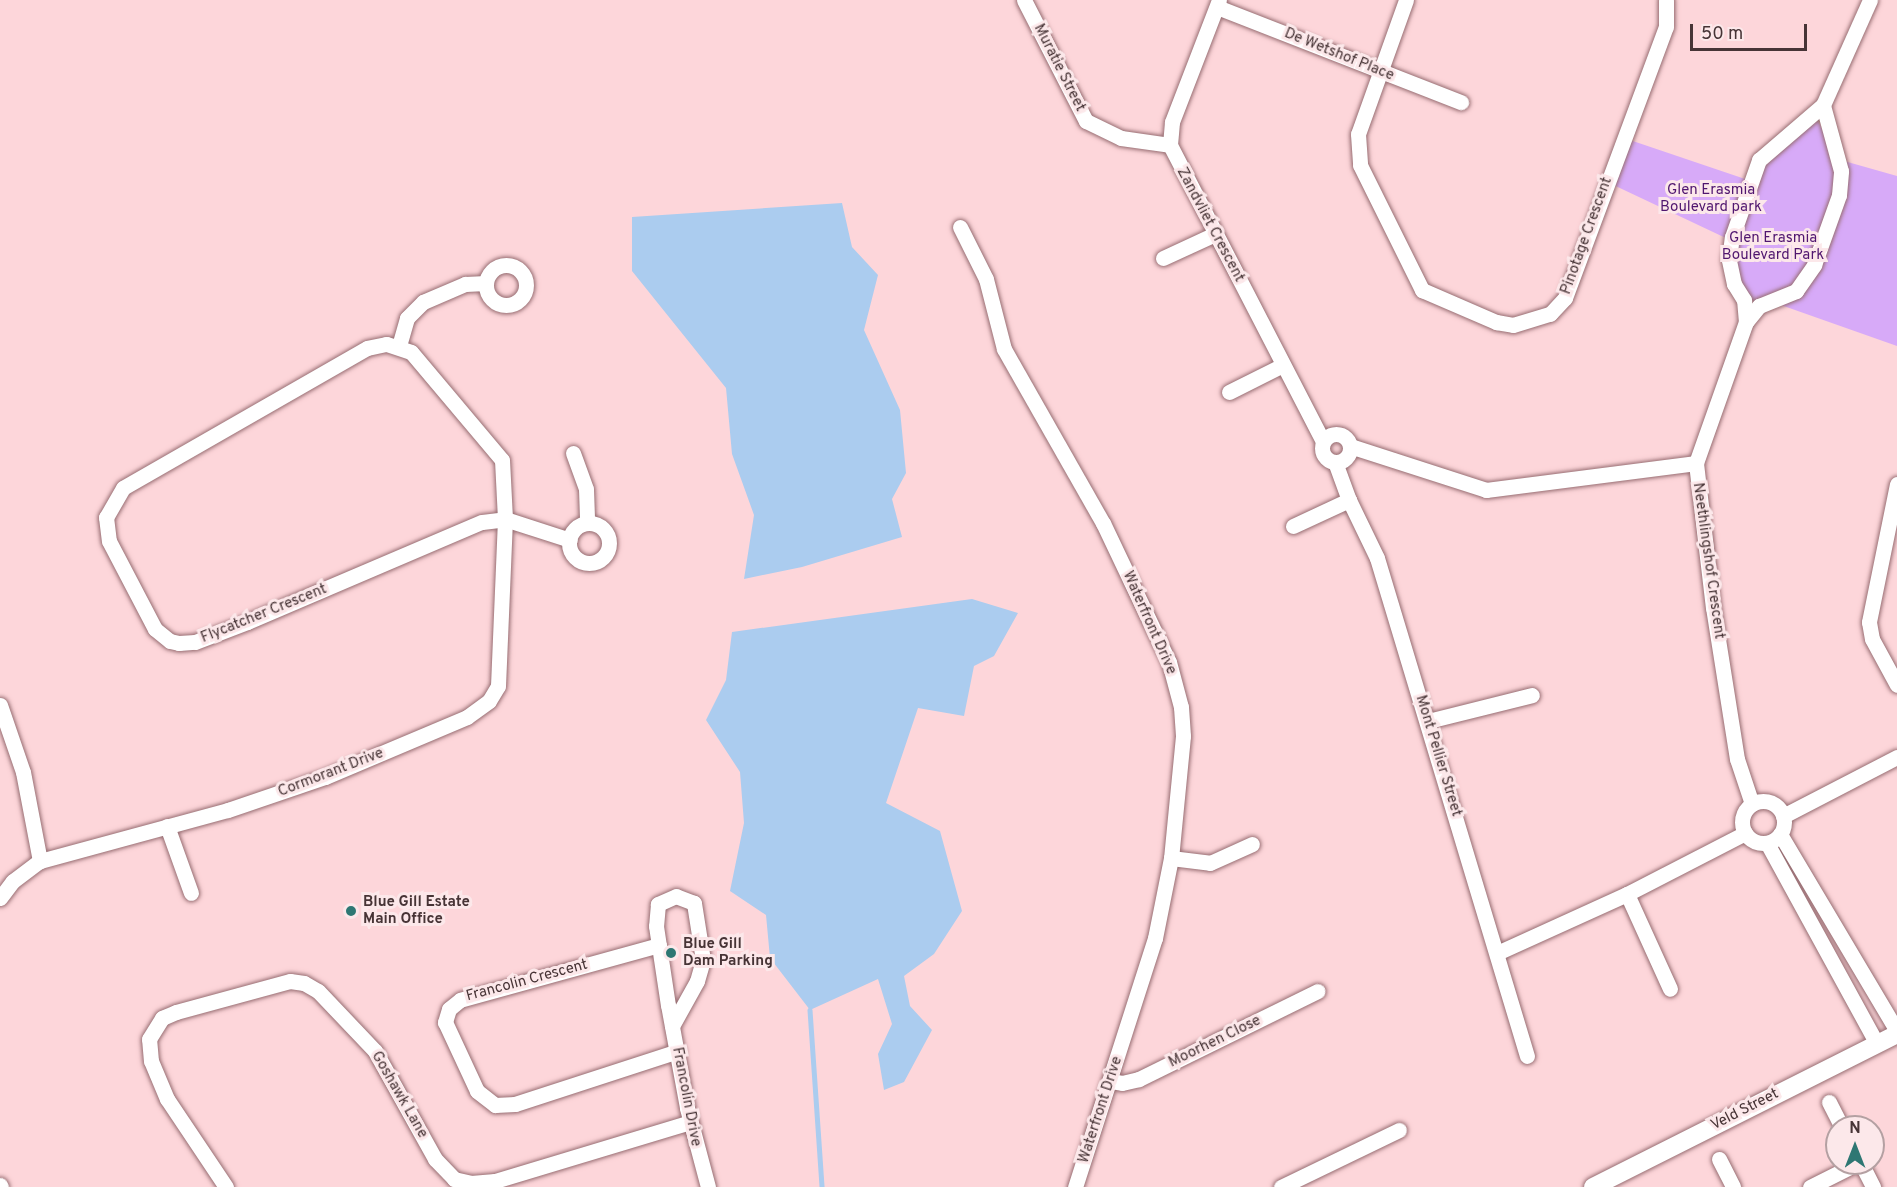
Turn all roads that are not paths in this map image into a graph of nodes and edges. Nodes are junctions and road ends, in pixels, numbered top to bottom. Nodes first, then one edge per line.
1 (1024, 0) edge
2 (1406, 0) edge
3 (1666, 0) edge
4 (1870, 0) edge
5 (1218, 3) edge
6 (1380, 72) junction
7 (1461, 102) dead end
8 (1823, 105) junction
9 (1170, 145) junction
10 (960, 227) dead end
11 (1215, 234) junction
12 (1163, 258) dead end
13 (486, 283) dead end
14 (1746, 322) junction
15 (399, 346) junction
16 (1283, 365) junction
17 (1229, 392) dead end
18 (1323, 442) junction
19 (1350, 446) junction
20 (573, 453) dead end
21 (1335, 462) junction
22 (1696, 463) junction
23 (1897, 484) edge
24 (1348, 500) junction
25 (505, 519) junction
26 (587, 523) junction
27 (1293, 526) dead end
28 (570, 540) junction
29 (1897, 685) edge
30 (1532, 695) dead end
31 (0, 705) edge
32 (1428, 721) junction
33 (1897, 757) edge
34 (1752, 804) junction
35 (1783, 816) junction
36 (167, 826) junction
37 (1745, 833) junction
38 (1774, 838) junction
39 (1252, 844) dead end
40 (1171, 858) junction
41 (40, 861) junction
42 (191, 893) dead end
43 (1627, 894) junction
44 (0, 898) edge
45 (659, 945) junction
46 (1497, 953) junction
47 (1670, 989) dead end
48 (1318, 991) dead end
49 (672, 1026) junction
50 (1897, 1032) edge
51 (1877, 1044) junction
52 (678, 1051) junction
53 (1527, 1056) dead end
54 (1110, 1081) junction
55 (1829, 1102) dead end
56 (1836, 1115) edge
57 (690, 1122) junction
58 (1399, 1130) dead end
59 (1719, 1159) dead end
60 (702, 1169) junction
61 (1835, 1175) edge
62 (226, 1187) edge
63 (703, 1187) edge
64 (708, 1187) edge
65 (1075, 1187) edge
66 (1281, 1187) edge
67 (1593, 1187) edge
68 (1733, 1187) edge
69 (1810, 1187) edge

1 - 9 street, Muratie Street
2 - 6 street, Pinotage Crescent
3 - 6 street, Pinotage Crescent
4 - 8 street
5 - 6 street, De Wetshof Place
5 - 9 street
6 - 7 street, De Wetshof Place
8 - 14 street
8 - 14 street, Neethlingshof Crescent
9 - 11 street, Zandvliet Crescent
10 - 40 street, Waterfront Drive
11 - 12 street
11 - 16 street, Zandvliet Crescent
13 - 15 street
14 - 22 street, Neethlingshof Crescent
15 - 25 street
15 - 25 street, Flycatcher Crescent
16 - 17 street
16 - 18 street, Zandvliet Crescent
18 - 19 street
18 - 21 street
19 - 21 street
19 - 22 street
20 - 26 street
21 - 24 street, Mont Pellier Street
22 - 34 street, Neethlingshof Crescent
23 - 29 street
24 - 27 street
24 - 32 street, Mont Pellier Street
25 - 28 street
25 - 36 street, Cormorant Drive
26 - 28 street
26 - 28 street
30 - 32 street
31 - 41 street
32 - 46 street, Mont Pellier Street
33 - 35 street
34 - 35 street
34 - 37 street
35 - 38 street
36 - 41 street, Cormorant Drive
36 - 42 street
37 - 38 street
37 - 43 street
38 - 50 street
38 - 51 street
39 - 40 street
40 - 54 street, Waterfront Drive
41 - 44 street, Cormorant Drive
43 - 46 street
43 - 47 street
45 - 49 street, Francolin Drive
45 - 49 street, Francolin Drive
45 - 52 street, Francolin Crescent
46 - 53 street, Mont Pellier Street
48 - 54 street, Moorhen Close
49 - 52 street, Francolin Drive
50 - 51 street, Veld Street
51 - 67 street, Veld Street
52 - 57 street, Francolin Drive
54 - 65 street, Waterfront Drive
55 - 56 street
57 - 60 street, Francolin Drive
57 - 62 street, Goshawk Lane
58 - 66 street
59 - 68 street
60 - 63 street, Francolin Drive
60 - 64 street, Francolin Drive
61 - 69 street

